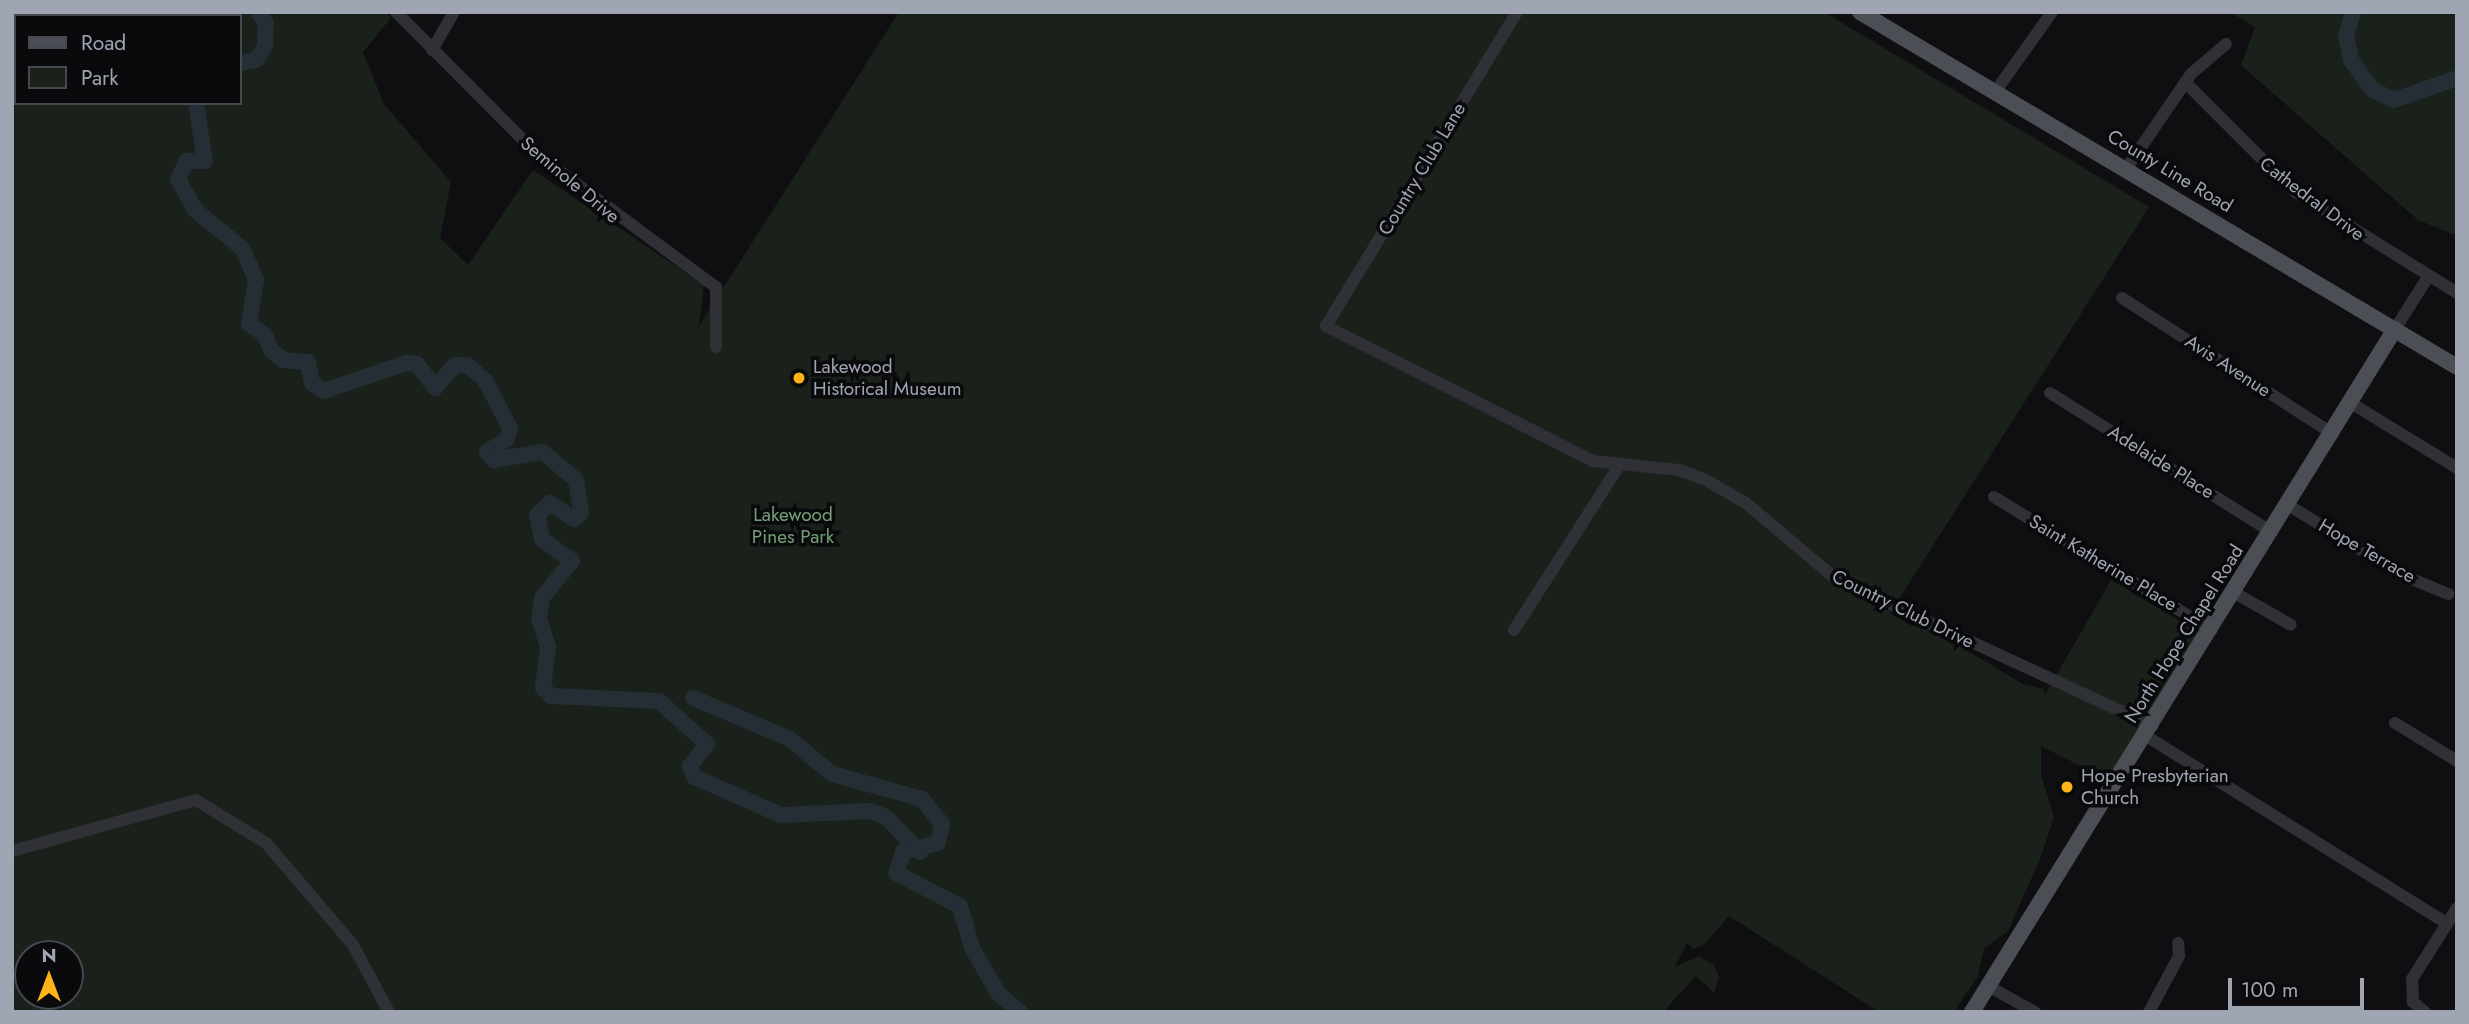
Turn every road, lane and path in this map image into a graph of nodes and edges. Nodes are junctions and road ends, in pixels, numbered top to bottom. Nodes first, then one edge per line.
1 (396, 12) edge
2 (454, 12) edge
3 (1517, 12) edge
4 (2052, 12) edge
5 (1870, 15) edge
6 (2227, 44) dead end
7 (432, 50) junction
8 (2185, 82) junction
9 (1995, 92) junction
10 (2126, 169) junction
11 (2428, 277) junction
12 (2457, 293) edge
13 (2122, 298) dead end
14 (1326, 326) joint
15 (2395, 329) junction
16 (716, 347) dead end
17 (2457, 367) edge
18 (2050, 393) dead end
19 (2351, 403) junction
20 (2333, 434) junction
21 (1620, 464) junction
22 (2457, 468) edge
23 (1994, 497) dead end
24 (2288, 505) junction
25 (2272, 532) junction
26 (2235, 593) junction
27 (2448, 594) dead end
28 (2291, 625) dead end
29 (1514, 630) dead end
30 (2212, 630) junction
31 (2395, 723) dead end
32 (2149, 731) junction
33 (2457, 761) edge
34 (12, 851) edge
35 (2457, 908) edge
36 (2447, 923) junction
37 (2178, 943) dead end
38 (1988, 986) junction
39 (389, 1012) edge
40 (1972, 1012) edge
41 (2035, 1012) edge
42 (2149, 1012) edge
43 (2425, 1012) edge

1 - 7 street, Seminole Drive
2 - 7 street
3 - 14 street, Country Club Lane
4 - 9 street
5 - 9 main road, County Line Road
6 - 8 street
7 - 16 street, Seminole Drive
8 - 10 street
8 - 11 street, Cathedral Drive
9 - 10 main road, County Line Road
10 - 15 main road, County Line Road
11 - 12 street, Cathedral Drive
11 - 15 street, North Hope Chapel Road
13 - 20 street, Avis Avenue
14 - 21 street, Country Club Drive
15 - 17 main road, County Line Road
15 - 19 main road, North Hope Chapel Road
18 - 25 street, Adelaide Place
19 - 20 main road, North Hope Chapel Road
19 - 22 street
20 - 24 main road, North Hope Chapel Road
21 - 29 street
21 - 32 street, Country Club Drive
23 - 30 street, Saint Katherine Place
24 - 25 main road, North Hope Chapel Road
24 - 27 street, Hope Terrace
25 - 26 main road, North Hope Chapel Road
26 - 28 street
26 - 30 main road, North Hope Chapel Road
30 - 32 main road, North Hope Chapel Road
31 - 33 street
32 - 36 street, Country Club Drive
32 - 38 main road, North Hope Chapel Road
34 - 39 street
35 - 36 street
36 - 43 street
37 - 42 street
38 - 40 main road, North Hope Chapel Road
38 - 41 street

